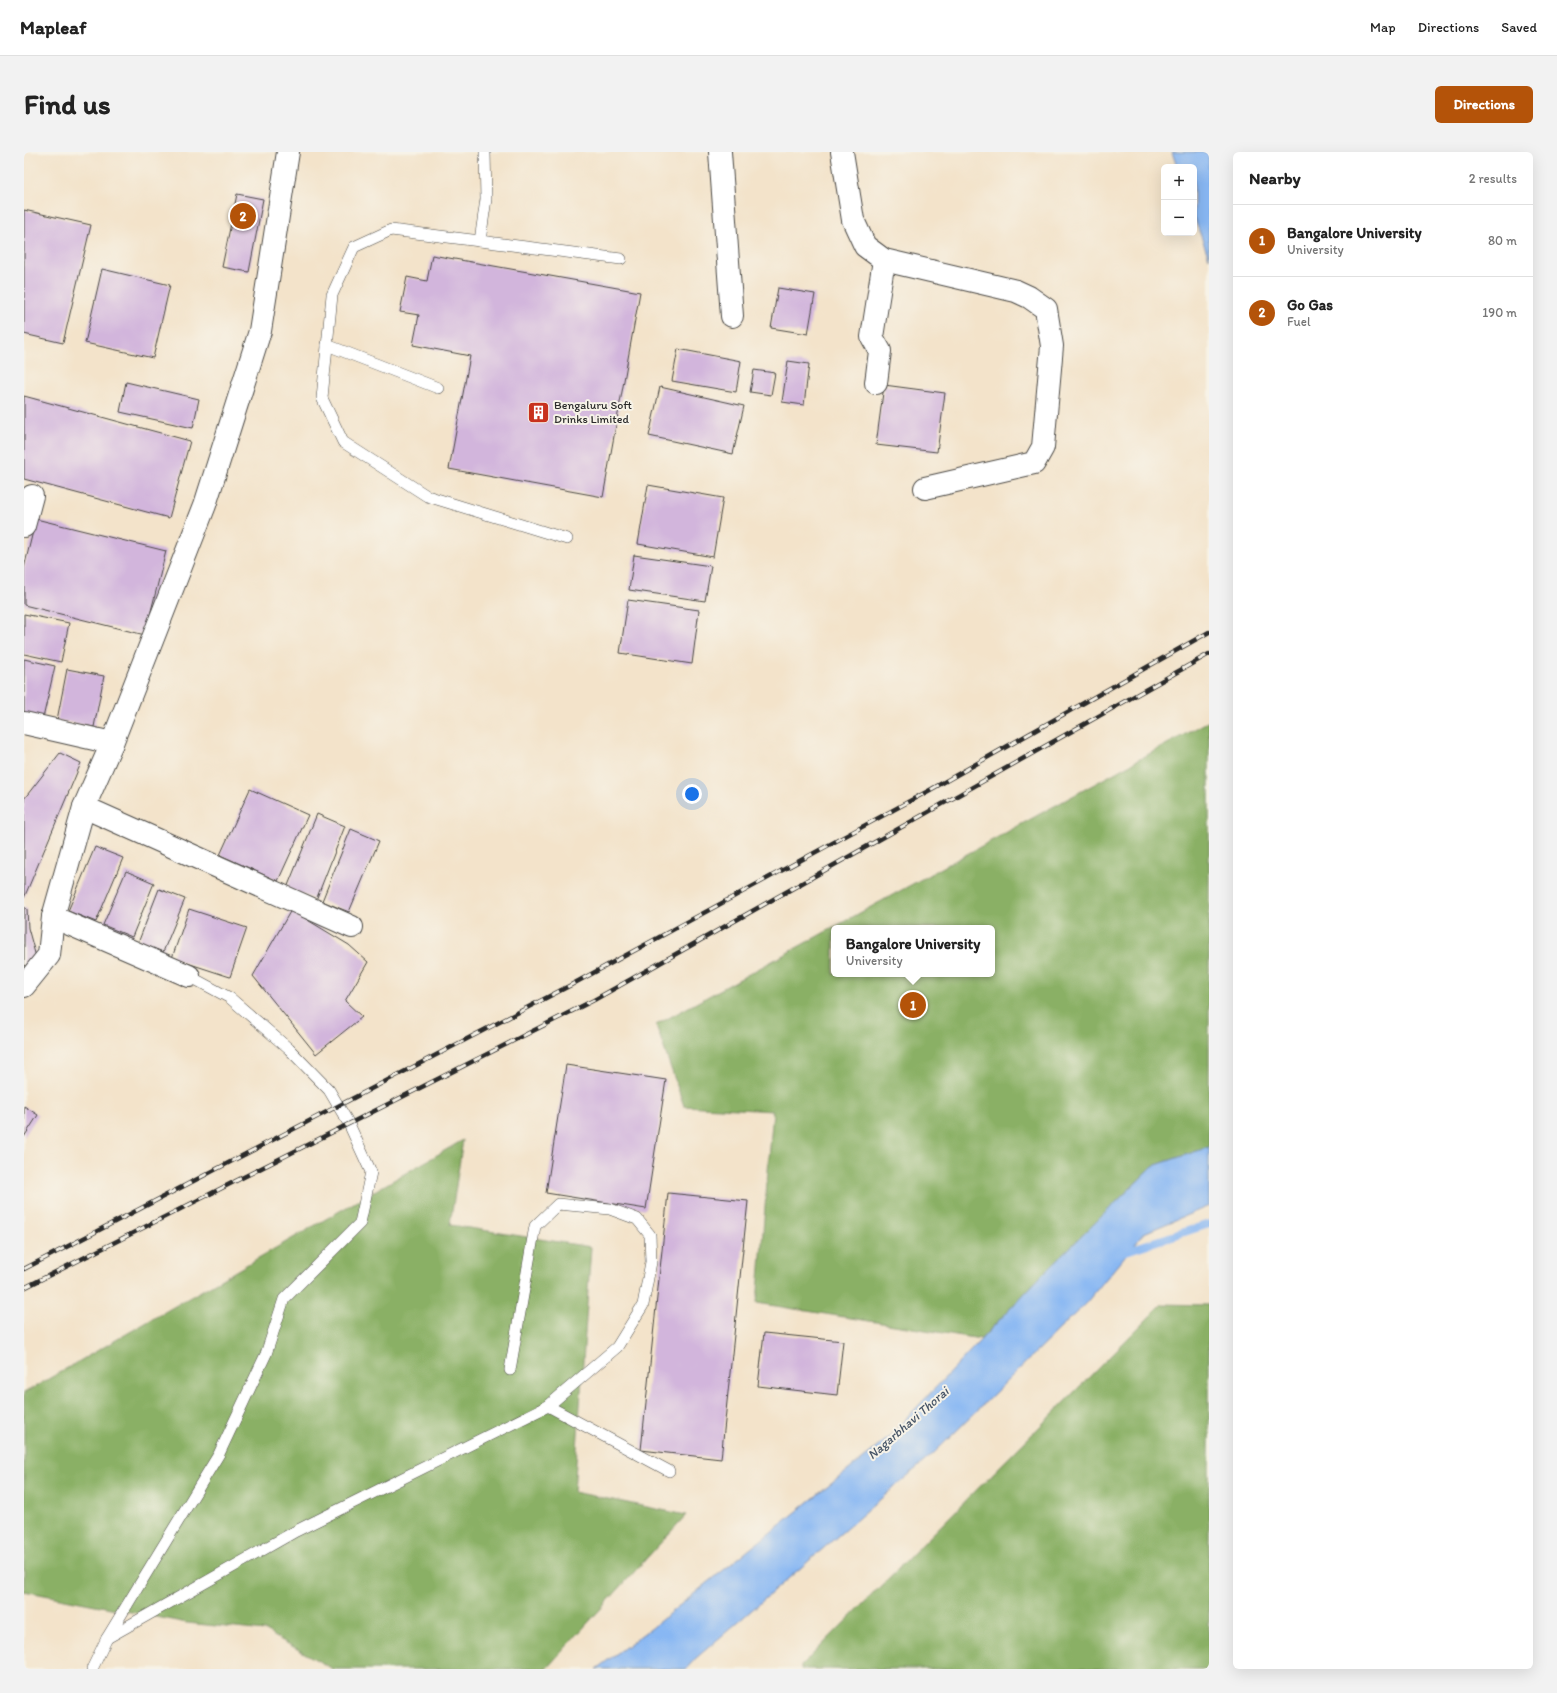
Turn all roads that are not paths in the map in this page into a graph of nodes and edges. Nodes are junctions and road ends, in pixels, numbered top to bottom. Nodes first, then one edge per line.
1 (288, 152) edge
2 (485, 152) edge
3 (720, 152) edge
4 (842, 152) edge
5 (480, 241) junction
6 (621, 259) dead end
7 (884, 260) junction
8 (732, 316) dead end
9 (327, 345) junction
10 (876, 383) dead end
11 (438, 388) dead end
12 (926, 488) dead end
13 (32, 496) dead end
14 (24, 526) edge
15 (567, 539) dead end
16 (24, 723) edge
17 (112, 743) junction
18 (84, 807) junction
19 (53, 917) junction
20 (352, 927) dead end
21 (189, 976) joint
22 (24, 986) edge
23 (510, 1370) dead end
24 (548, 1406) junction
25 (669, 1471) dead end
26 (107, 1638) junction
27 (92, 1669) edge

1 - 17 street
2 - 5 lane
3 - 8 street
4 - 7 street
5 - 6 lane
5 - 9 lane
7 - 10 street
7 - 12 street
9 - 11 lane
9 - 15 lane
13 - 14 street
16 - 17 street
17 - 18 street
18 - 19 street
18 - 20 street
19 - 21 street
19 - 22 street
21 - 26 lane
23 - 24 lane
24 - 25 lane
24 - 26 lane
26 - 27 lane

